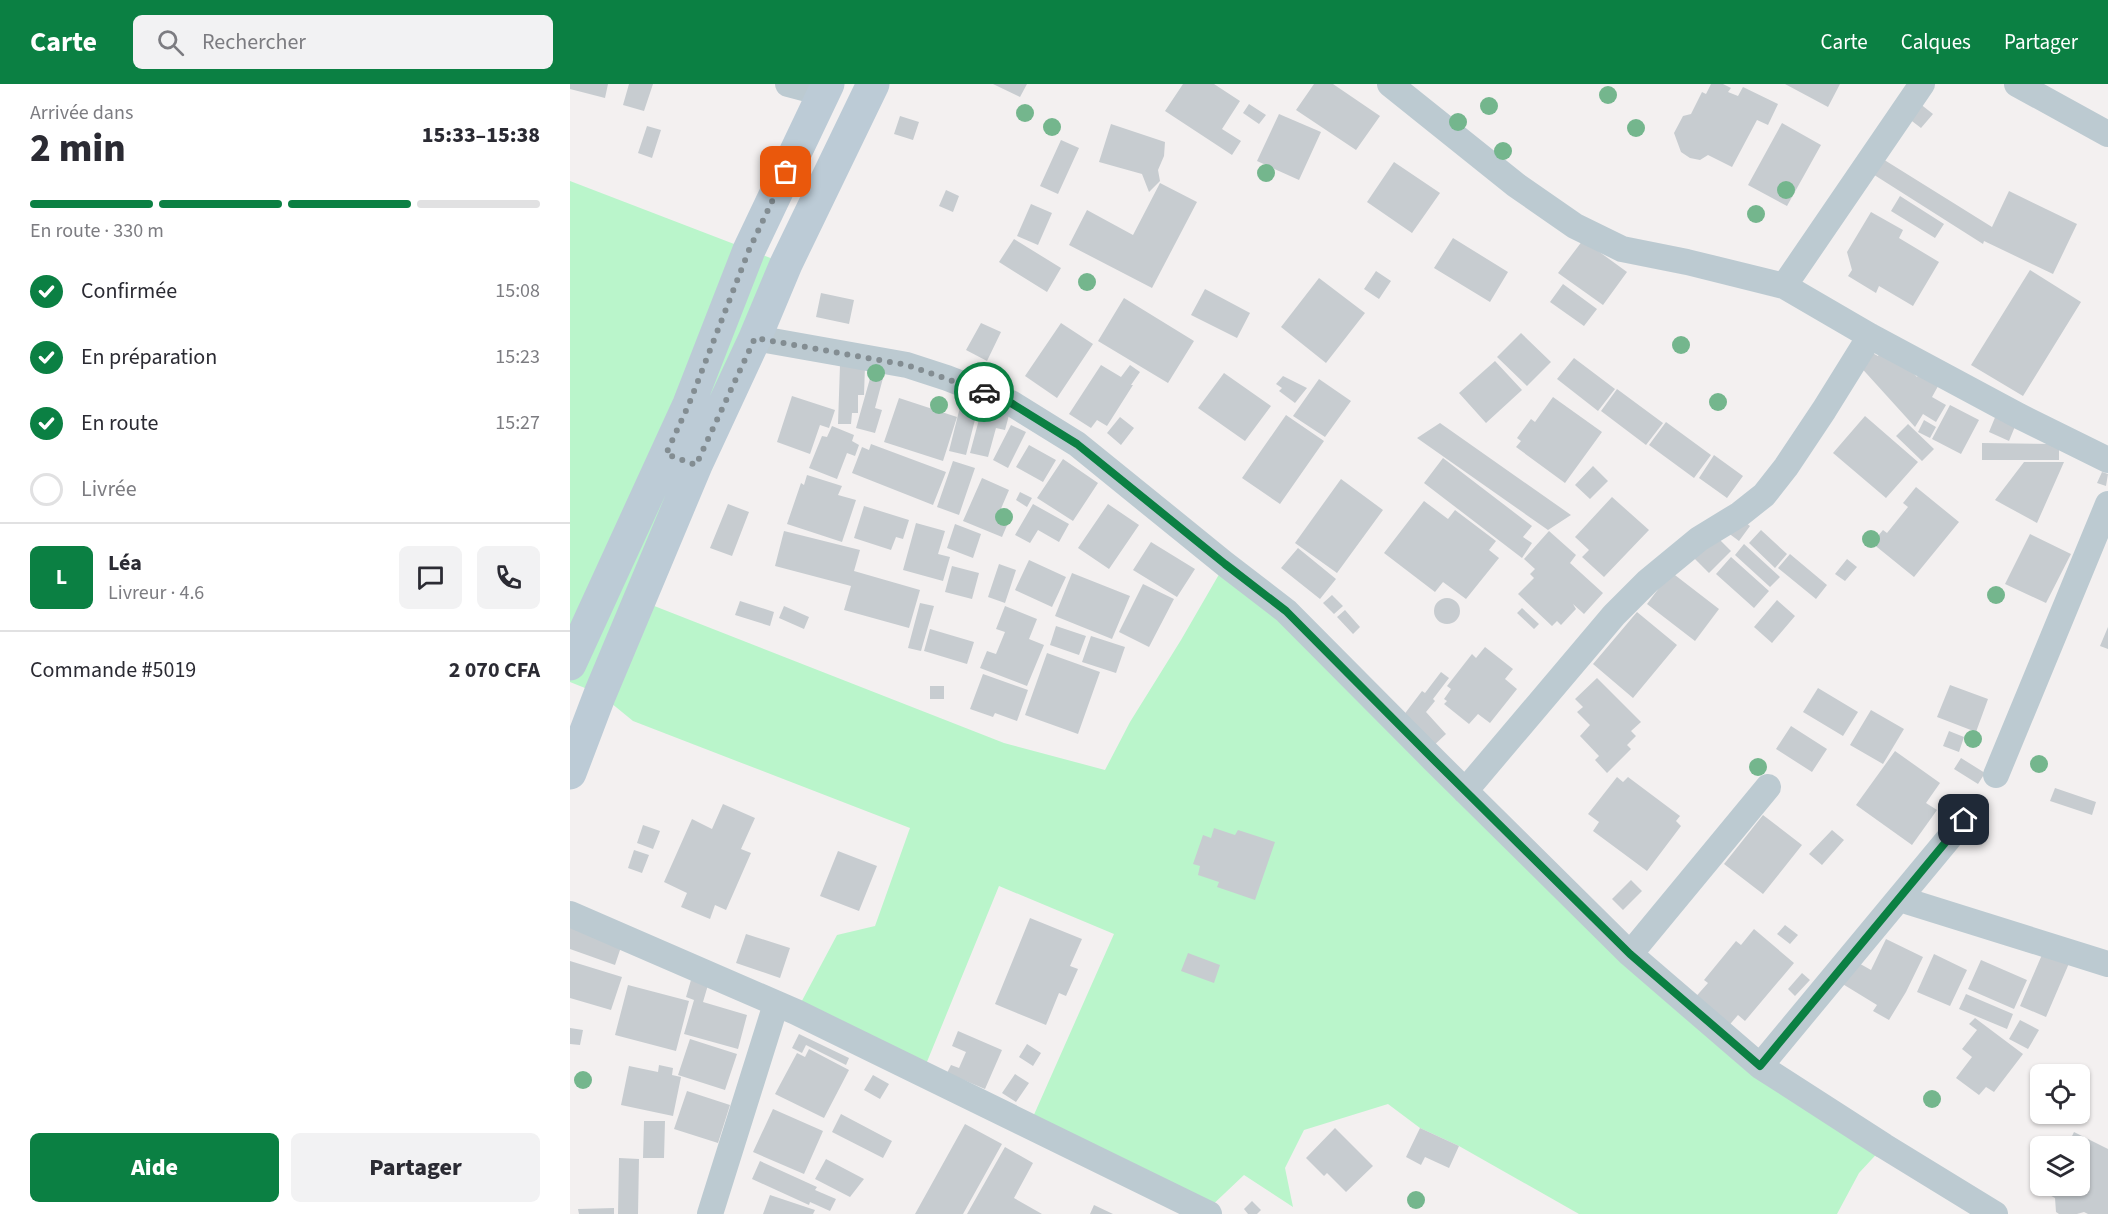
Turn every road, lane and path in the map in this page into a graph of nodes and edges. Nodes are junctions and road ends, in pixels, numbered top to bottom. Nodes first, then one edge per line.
1 (788, 84) edge
2 (873, 84) edge
3 (1922, 84) edge
4 (2017, 84) edge
5 (1399, 87) edge
6 (825, 89) edge
7 (2108, 134) edge
8 (1784, 286) junction
9 (1870, 336) junction
10 (755, 338) junction
11 (681, 460) junction
12 (2108, 460) edge
13 (2108, 504) edge
14 (570, 664) edge
15 (570, 773) edge
16 (1996, 775) dead end
17 (1768, 787) dead end
18 (1465, 791) junction
19 (1964, 820) dead end
20 (1900, 899) junction
21 (570, 914) edge
22 (1630, 954) junction
23 (2108, 964) edge
24 (776, 1004) junction
25 (1760, 1066) junction
26 (1182, 1208) edge
27 (710, 1214) edge
28 (1209, 1214) edge
29 (1995, 1214) edge

1 - 6 street
2 - 10 main road
3 - 8 street
4 - 7 street
5 - 8 street
6 - 11 main road
8 - 9 street
9 - 12 street
9 - 18 street
10 - 11 main road
10 - 18 street
11 - 14 main road
11 - 15 main road
13 - 16 street
17 - 22 street
18 - 22 street
19 - 20 street
20 - 23 street
20 - 25 street
21 - 24 street
22 - 25 street
24 - 26 street
24 - 27 street
25 - 29 street
26 - 28 street

